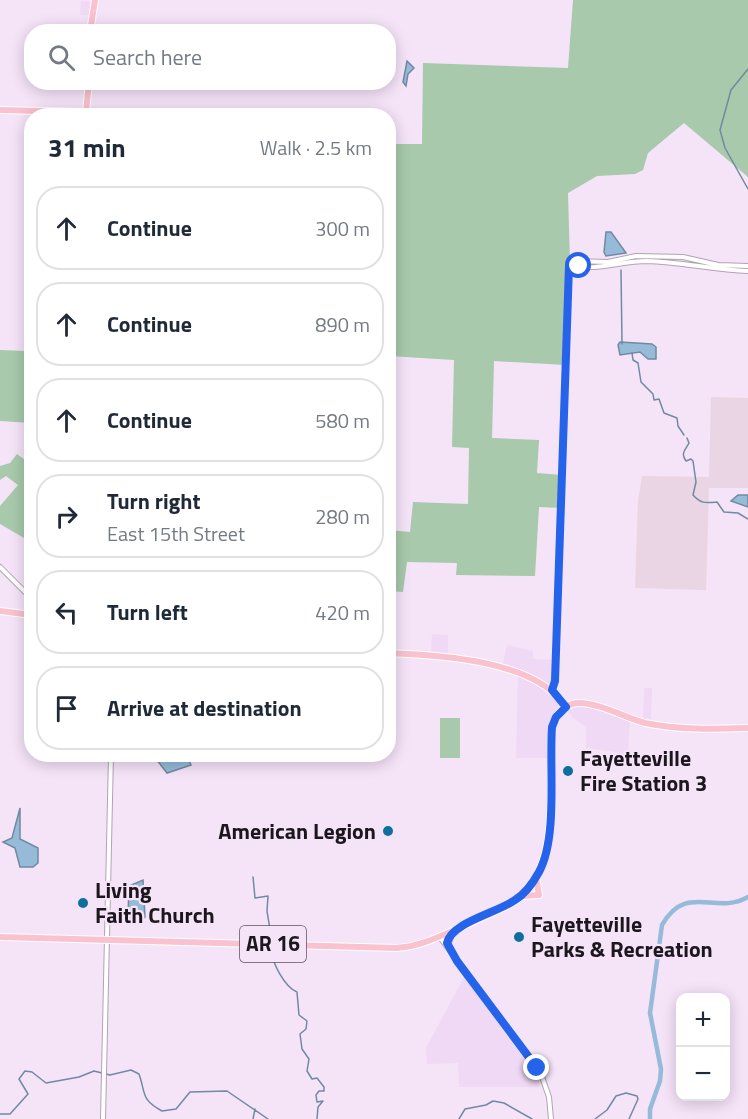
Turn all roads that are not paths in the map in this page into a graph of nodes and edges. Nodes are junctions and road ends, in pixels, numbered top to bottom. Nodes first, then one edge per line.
1 (95, 0) edge
2 (91, 24) edge
3 (88, 90) edge
4 (86, 108) edge
5 (0, 110) edge
6 (24, 111) edge
7 (608, 265) junction
8 (748, 266) edge
9 (748, 271) edge
10 (0, 567) edge
11 (24, 590) edge
12 (0, 611) edge
13 (24, 614) edge
14 (396, 654) edge
15 (552, 690) junction
16 (566, 707) junction
17 (748, 728) edge
18 (111, 762) edge
19 (536, 878) junction
20 (520, 897) junction
21 (454, 930) junction
22 (439, 936) junction
23 (0, 937) edge
24 (107, 939) junction
25 (449, 950) junction
26 (103, 1119) edge
27 (551, 1119) edge

1 - 2 main road
3 - 4 main road
5 - 6 main road
7 - 8 street
7 - 9 street
7 - 15 street
10 - 11 street
12 - 13 main road
14 - 15 main road
15 - 16 main road
16 - 17 main road
16 - 19 main road, AR 16
18 - 24 street
19 - 20 main road, AR 16
19 - 20 main road
20 - 21 main road, AR 16
21 - 22 main road, AR 16
21 - 25 street
22 - 24 main road, AR 16
22 - 25 street
23 - 24 main road, AR 16
24 - 26 street
25 - 27 street

